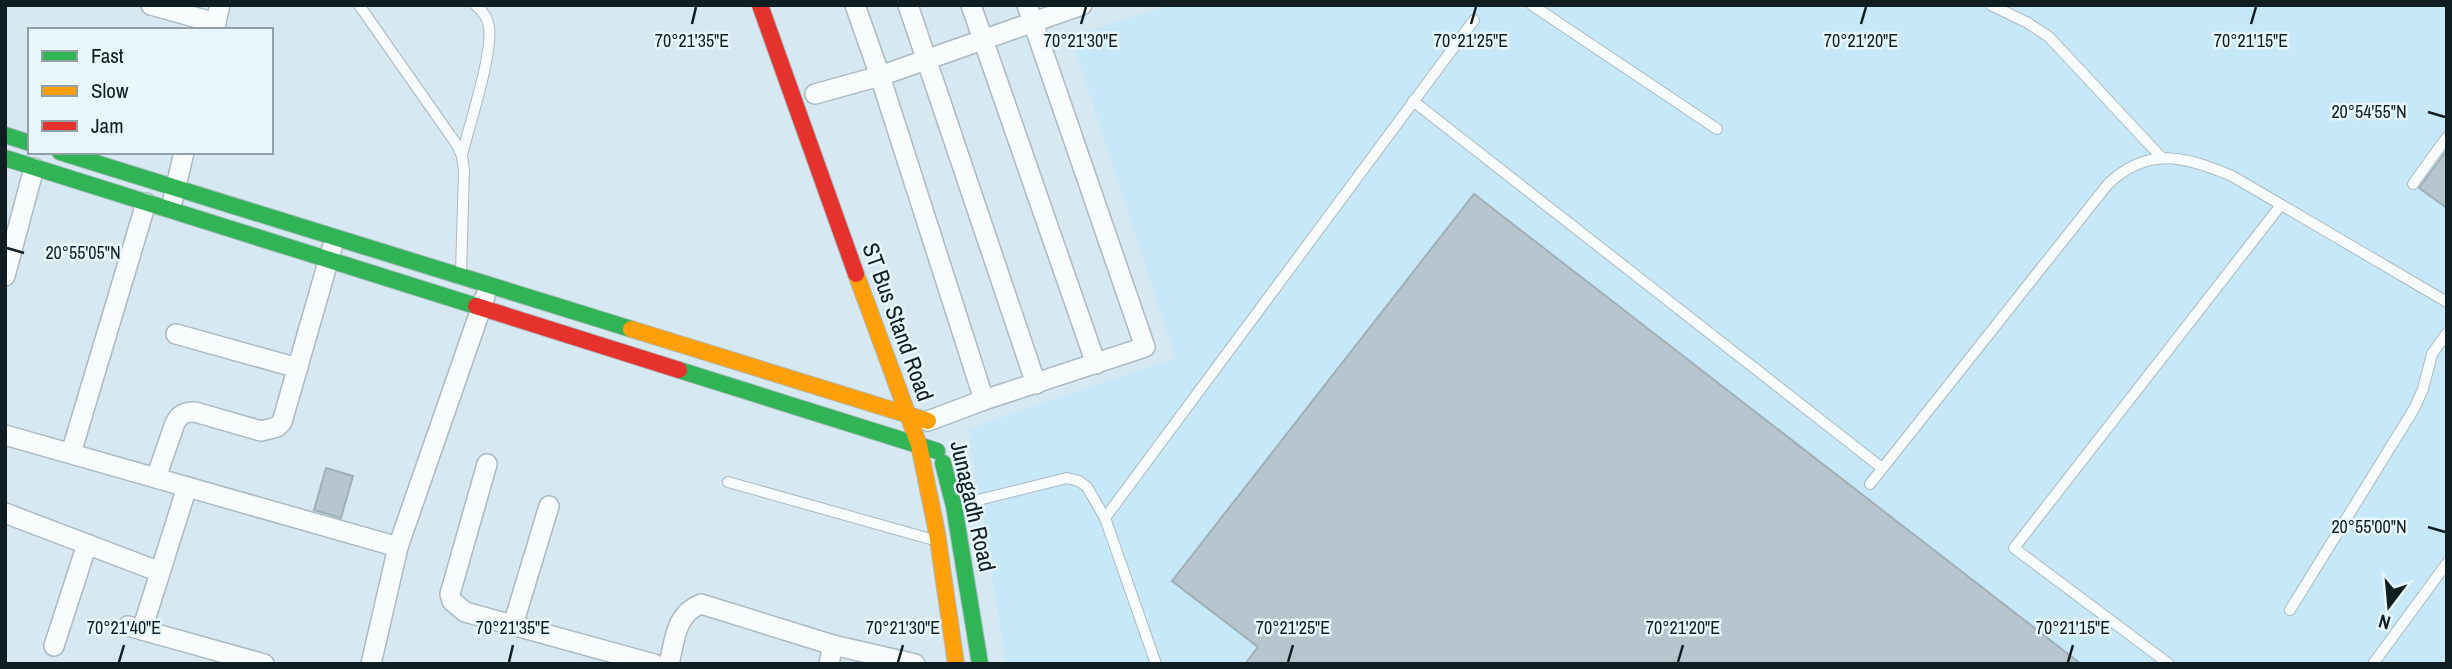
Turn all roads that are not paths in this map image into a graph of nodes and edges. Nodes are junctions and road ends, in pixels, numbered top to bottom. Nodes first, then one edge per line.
1 (151, 5) edge
2 (359, 5) edge
3 (475, 5) edge
4 (760, 5) edge
5 (855, 5) edge
6 (908, 5) edge
7 (971, 5) edge
8 (1082, 5) edge
9 (1532, 5) edge
10 (1991, 5) edge
11 (1030, 14) edge
12 (217, 19) edge
13 (1474, 20) dead end
14 (982, 40) junction
15 (926, 60) junction
16 (880, 76) junction
17 (815, 95) dead end
18 (1413, 101) junction
19 (1717, 128) dead end
20 (5, 135) edge
21 (2447, 137) edge
22 (28, 142) edge
23 (67, 154) edge
24 (184, 154) edge
25 (462, 156) junction
26 (2161, 157) junction
27 (5, 158) edge
28 (34, 168) junction
29 (2413, 184) dead end
30 (176, 188) junction
31 (146, 203) junction
32 (2281, 205) junction
33 (170, 211) junction
34 (266, 215) junction
35 (335, 237) junction
36 (259, 239) junction
37 (328, 261) junction
38 (461, 275) junction
39 (5, 276) edge
40 (489, 284) junction
41 (2447, 302) edge
42 (481, 309) junction
43 (2447, 333) edge
44 (176, 334) dead end
45 (1096, 364) junction
46 (299, 368) junction
47 (1035, 384) junction
48 (917, 394) dead end
49 (984, 400) junction
50 (908, 413) junction
51 (928, 421) junction
52 (5, 435) edge
53 (919, 445) junction
54 (940, 452) junction
55 (71, 453) junction
56 (487, 464) dead end
57 (1882, 468) junction
58 (156, 478) junction
59 (728, 482) dead end
60 (1870, 484) dead end
61 (187, 487) junction
62 (549, 506) dead end
63 (954, 506) junction
64 (5, 513) edge
65 (1105, 519) junction
66 (938, 541) junction
67 (87, 544) junction
68 (398, 547) junction
69 (2447, 563) edge
70 (160, 572) junction
71 (2290, 610) dead end
72 (513, 625) junction
73 (54, 646) dead end
74 (831, 655) edge
75 (264, 664) edge
76 (371, 664) edge
77 (654, 664) edge
78 (668, 664) edge
79 (915, 664) edge
80 (956, 664) edge
81 (980, 664) edge
82 (1156, 664) edge
83 (2169, 664) edge
84 (2373, 664) edge

1 - 12 street
2 - 25 lane
3 - 25 lane
4 - 50 street, ST Bus Stand Road
5 - 16 street
6 - 15 street
7 - 14 street
8 - 11 street
9 - 19 lane
10 - 26 lane
11 - 14 street
11 - 45 street
13 - 18 lane
14 - 15 street
14 - 45 street
15 - 16 street
15 - 47 street
16 - 17 street
16 - 49 street
18 - 57 lane
18 - 65 lane
20 - 22 street
21 - 29 lane
23 - 30 street
24 - 30 street
25 - 38 lane
26 - 32 lane
26 - 57 lane
27 - 28 street
28 - 31 street
28 - 39 street
30 - 33 street
30 - 34 street
31 - 33 street
31 - 55 street
32 - 41 lane
32 - 83 lane
33 - 36 street
34 - 35 street
34 - 36 street
35 - 37 street
35 - 38 street
36 - 37 street
37 - 42 street
37 - 46 street
38 - 40 street
40 - 42 street
40 - 50 street
42 - 53 street
42 - 68 street
43 - 71 lane
44 - 46 street
45 - 47 street
46 - 58 street
47 - 49 street
48 - 51 street, Junagadh Road
49 - 51 street
50 - 51 street
50 - 53 street, ST Bus Stand Road
51 - 54 street, Junagadh Road
52 - 55 street
53 - 54 street
53 - 66 street, ST Bus Stand Road
54 - 63 street, Junagadh Road
55 - 58 street
56 - 72 street
57 - 60 lane
58 - 61 street
59 - 66 lane
61 - 68 street
61 - 70 street
62 - 72 street
63 - 65 lane
63 - 81 street, Junagadh Road
64 - 67 street
65 - 82 lane
66 - 80 street, ST Bus Stand Road
67 - 70 street
67 - 73 street
68 - 76 street
69 - 84 lane
70 - 75 street
72 - 77 street
74 - 78 street
74 - 79 street

